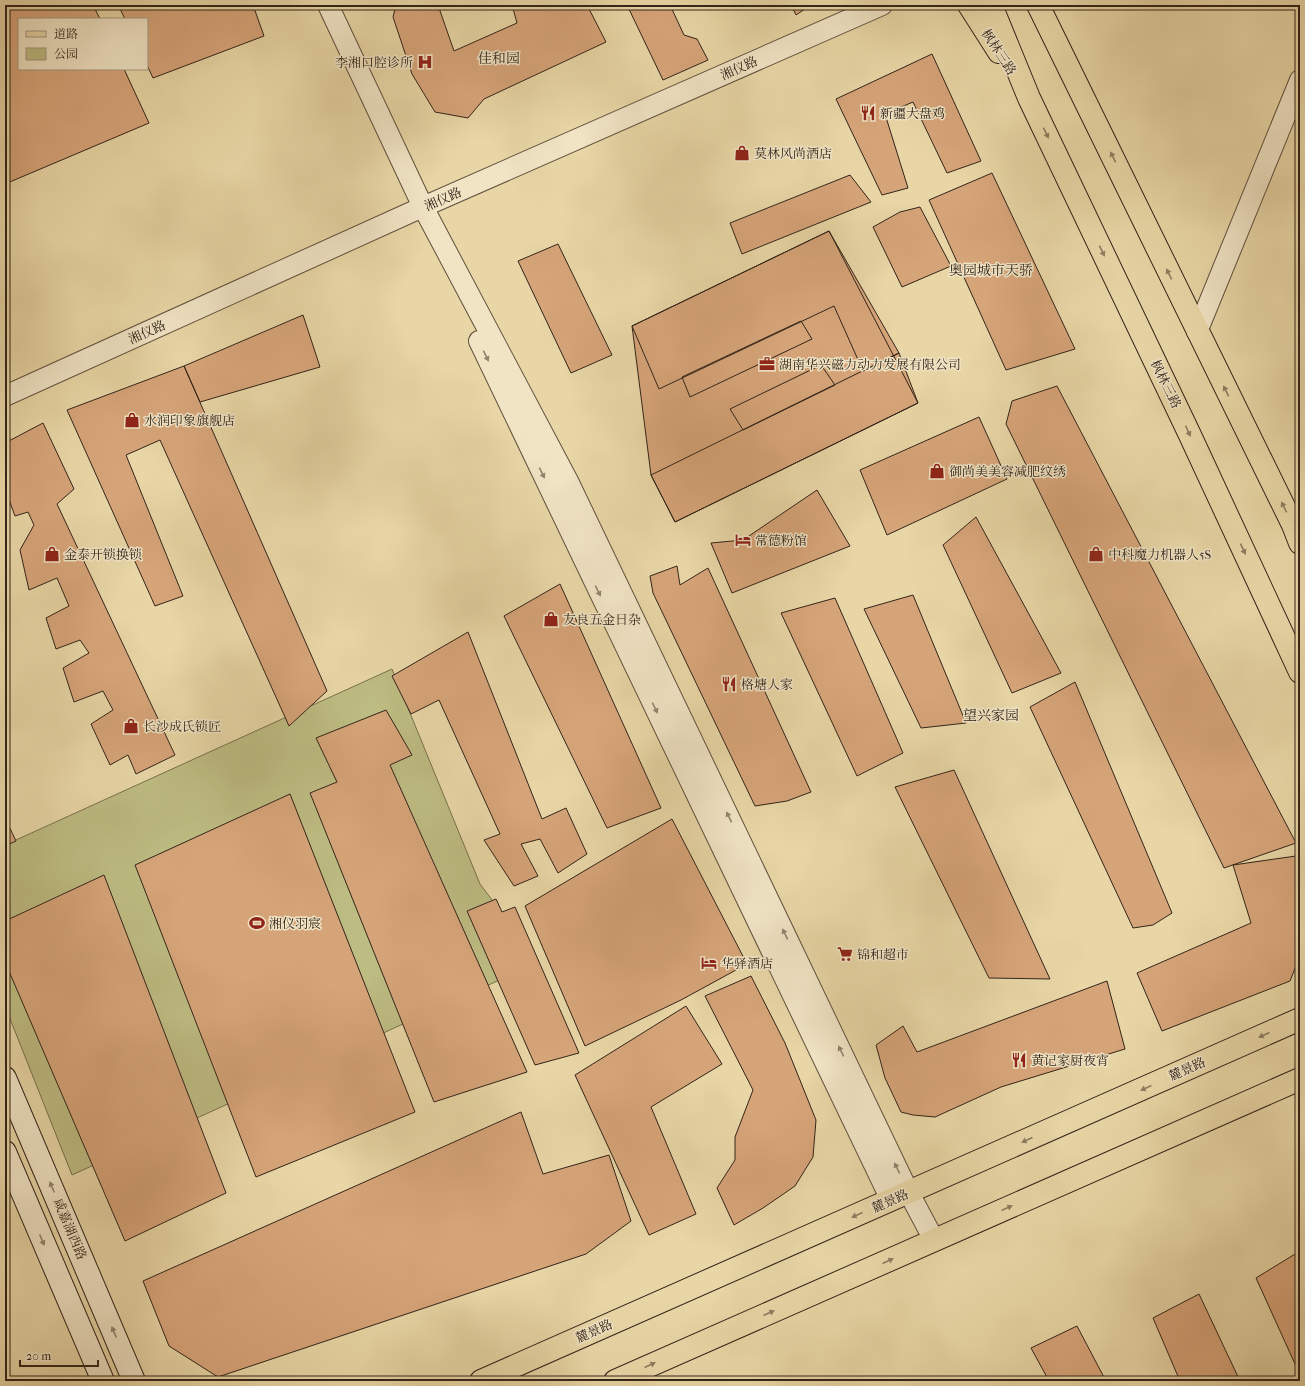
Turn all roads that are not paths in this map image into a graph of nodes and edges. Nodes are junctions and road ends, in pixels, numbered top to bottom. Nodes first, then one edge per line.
1 (319, 5) edge
2 (328, 5) edge
3 (882, 5) edge
4 (969, 5) edge
5 (991, 5) edge
6 (1038, 5) edge
7 (1047, 5) edge
8 (1072, 73) junction
9 (1300, 80) edge
10 (1029, 98) junction
11 (419, 209) junction
12 (1197, 332) junction
13 (5, 396) edge
14 (1300, 543) edge
15 (1300, 672) edge
16 (1300, 1019) edge
17 (5, 1078) edge
18 (1300, 1079) edge
19 (5, 1152) edge
20 (900, 1196) junction
21 (934, 1240) junction
22 (103, 1381) edge
23 (134, 1381) edge
24 (480, 1381) edge
25 (615, 1381) edge

1 - 11 street
2 - 11 street
3 - 11 street, 湘仪路
4 - 10 main road, 枫林三路
5 - 10 main road, 枫林三路
6 - 8 main road
7 - 8 main road
12 -> 8 main road
9 - 12 street
10 -> 15 main road, 枫林三路
11 - 13 street, 湘仪路
11 - 20 street
14 -> 12 main road
16 -> 20 main road, 麓景路
23 -> 17 main road, 咸嘉湖西路
21 -> 18 main road
19 -> 22 main road
20 - 21 street
20 -> 24 main road, 麓景路
25 -> 21 main road

